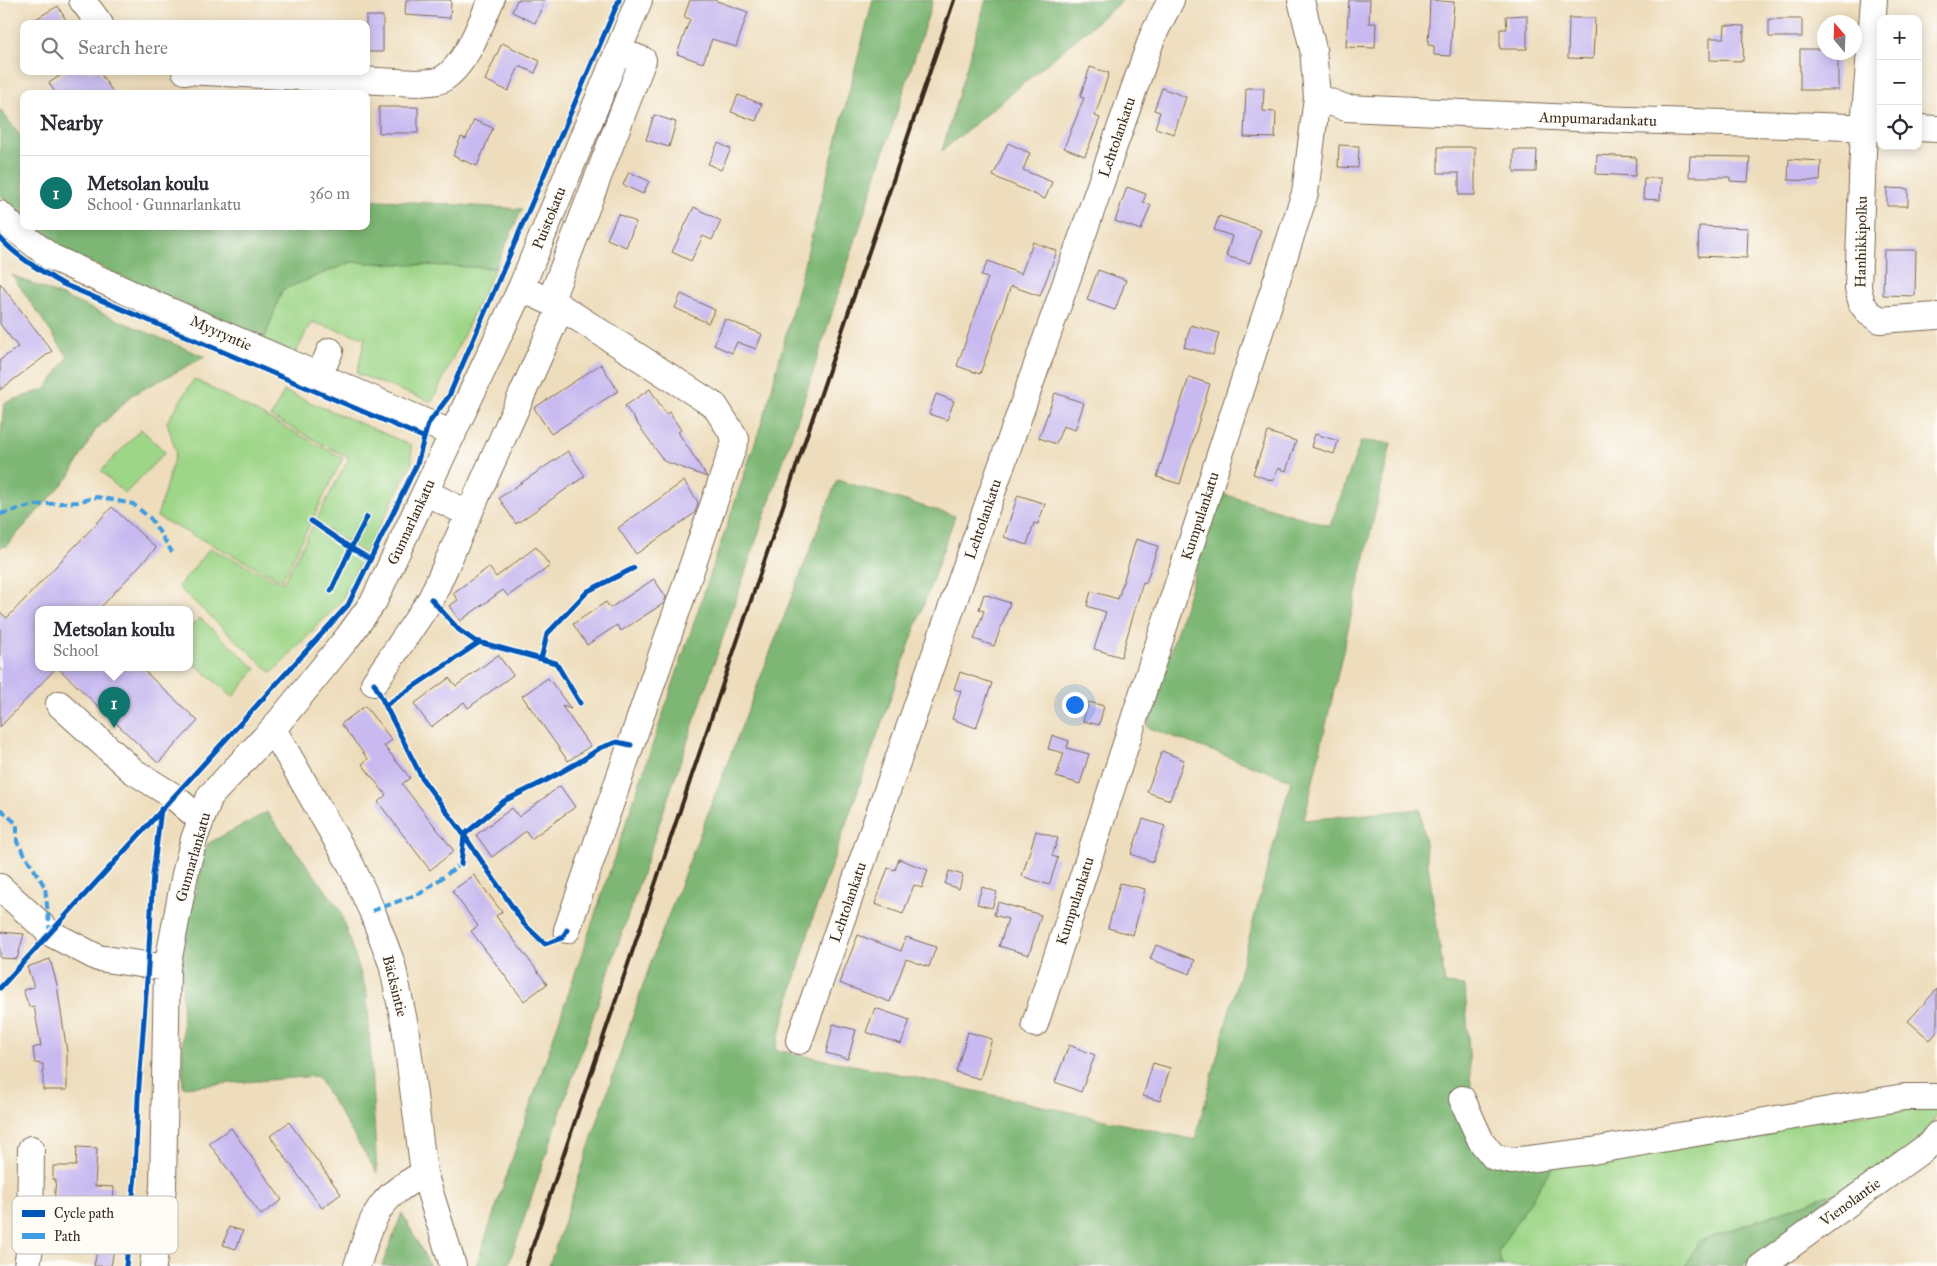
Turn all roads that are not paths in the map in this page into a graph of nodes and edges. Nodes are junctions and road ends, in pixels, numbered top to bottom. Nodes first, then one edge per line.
1 (82, 0) edge
2 (491, 0) edge
3 (639, 0) edge
4 (1171, 0) edge
5 (1301, 0) edge
6 (1874, 0) edge
7 (97, 20) edge
8 (618, 51) junction
9 (263, 75) edge
10 (1317, 97) junction
11 (1873, 127) edge
12 (1922, 128) edge
13 (1937, 129) edge
14 (0, 214) edge
15 (521, 288) junction
16 (555, 305) junction
17 (1937, 316) edge
18 (330, 351) dead end
19 (319, 376) junction
20 (453, 434) junction
21 (425, 492) junction
22 (469, 514) junction
23 (374, 682) dead end
24 (59, 704) dead end
25 (272, 728) junction
26 (201, 820) junction
27 (0, 886) edge
28 (567, 930) dead end
29 (167, 968) junction
30 (1035, 1024) dead end
31 (799, 1041) dead end
32 (1937, 1097) edge
33 (1462, 1099) dead end
34 (1934, 1140) edge
35 (31, 1150) dead end
36 (424, 1173) junction
37 (31, 1196) edge
38 (161, 1196) edge
39 (357, 1266) edge
40 (453, 1266) edge
41 (1762, 1266) edge

1 - 7 street
2 - 9 street
3 - 8 street, Puistokatu
4 - 31 street, Lehtolankatu
5 - 10 street, Kumpulankatu
6 - 11 street, Hanhikkipolku
8 - 15 street, Puistokatu
8 - 16 street
10 - 11 street, Ampumaradankatu
10 - 30 street, Kumpulankatu
11 - 17 street, Hanhikkipolku
12 - 13 street
14 - 19 street, Myyryntie
15 - 16 street
15 - 20 street, Puistokatu
16 - 22 street
16 - 28 street
18 - 19 street
19 - 20 street, Myyryntie
20 - 21 street, Gunnarlankatu
21 - 22 street
21 - 25 street, Gunnarlankatu
22 - 23 street
24 - 26 street
25 - 26 street, Gunnarlankatu
25 - 36 street, Bäcksintie
26 - 29 street, Gunnarlankatu
27 - 29 street
29 - 38 street, Gunnarlankatu
32 - 33 street
34 - 41 street, Vienolantie
35 - 37 street
36 - 39 street
36 - 40 street, Bäcksintie

